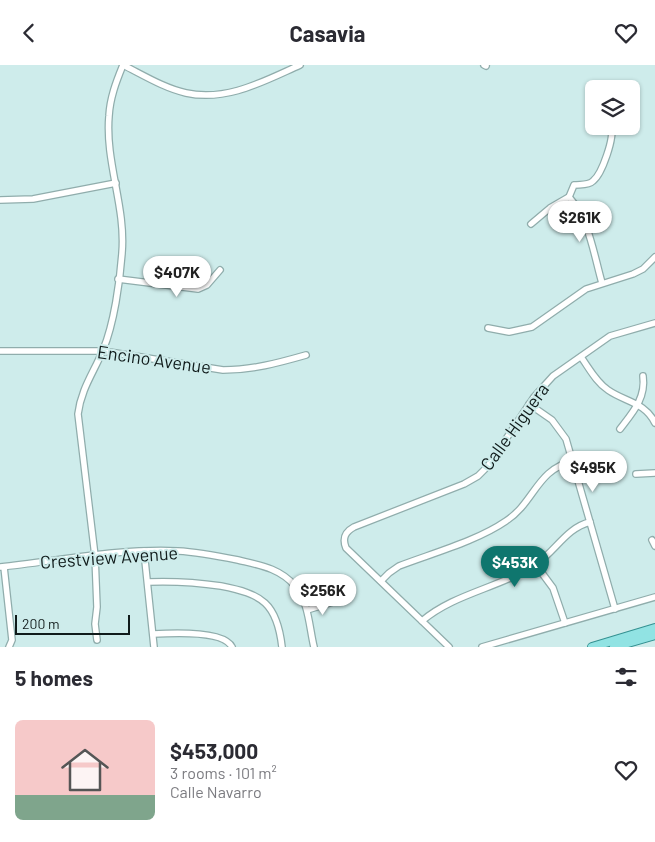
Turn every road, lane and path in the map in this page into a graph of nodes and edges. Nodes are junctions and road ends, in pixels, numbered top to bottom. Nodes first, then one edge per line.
1 (123, 65) edge
2 (300, 65) edge
3 (613, 135) edge
4 (116, 183) junction
5 (569, 197) junction
6 (0, 199) edge
7 (531, 223) dead end
8 (655, 257) edge
9 (220, 270) dead end
10 (118, 279) junction
11 (602, 283) junction
12 (655, 323) edge
13 (488, 328) dead end
14 (0, 351) edge
15 (103, 351) junction
16 (306, 355) dead end
17 (581, 357) junction
18 (643, 376) dead end
19 (529, 404) junction
20 (638, 404) junction
21 (655, 423) edge
22 (620, 429) dead end
23 (573, 461) junction
24 (655, 473) edge
25 (636, 474) dead end
26 (590, 522) junction
27 (144, 551) junction
28 (95, 556) junction
29 (536, 565) junction
30 (2, 567) edge
31 (381, 581) junction
32 (148, 582) junction
33 (655, 597) edge
34 (333, 602) dead end
35 (615, 609) junction
36 (307, 610) junction
37 (422, 621) junction
38 (565, 623) junction
39 (655, 628) edge
40 (153, 634) junction
41 (655, 635) edge
42 (97, 640) dead end
43 (9, 647) edge
44 (154, 647) edge
45 (232, 647) edge
46 (282, 647) edge
47 (314, 647) edge
48 (449, 647) edge
49 (482, 647) edge
50 (592, 647) edge
51 (614, 647) edge

1 - 2 street
1 - 4 street
3 - 5 street
4 - 6 street
4 - 10 street
5 - 7 street
5 - 11 street
8 - 11 street
9 - 10 street
10 - 15 street
11 - 13 street
12 - 17 street, Calle Higuera
14 - 15 street, Encino Avenue
15 - 16 street, Encino Avenue
15 - 28 street
17 - 19 street, Calle Higuera
17 - 20 street
18 - 20 street
19 - 23 street
19 - 31 street, Calle Higuera
20 - 21 street
20 - 22 street
23 - 26 street
23 - 31 street
24 - 25 street
26 - 29 street
26 - 35 street
27 - 28 street, Crestview Avenue
27 - 32 street
27 - 36 street, Crestview Avenue
28 - 30 street, Crestview Avenue
28 - 42 street
29 - 37 street
29 - 38 street
30 - 43 street
31 - 37 street
32 - 40 street
32 - 46 street
33 - 35 street
34 - 36 street
35 - 38 street
36 - 47 street, Crestview Avenue
37 - 48 street
38 - 49 street
39 - 50 main road
40 - 44 street
40 - 45 street
41 - 51 main road

